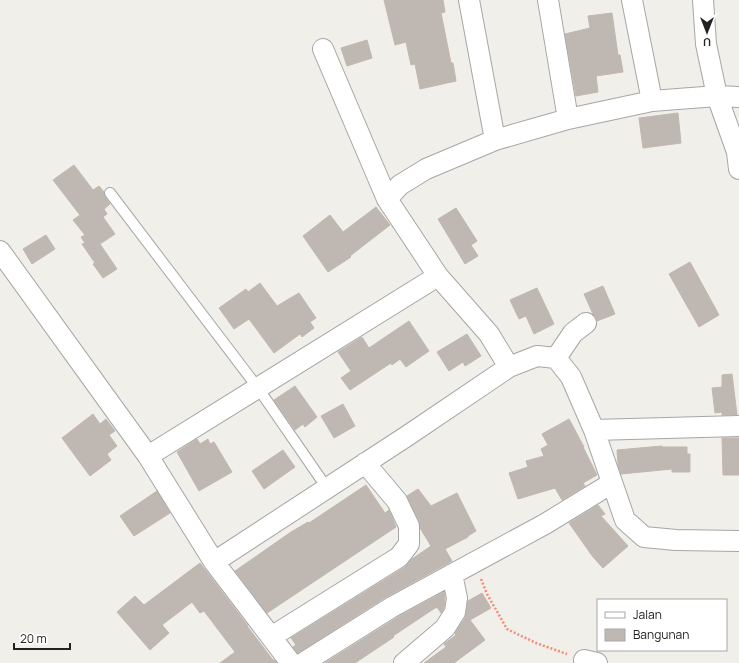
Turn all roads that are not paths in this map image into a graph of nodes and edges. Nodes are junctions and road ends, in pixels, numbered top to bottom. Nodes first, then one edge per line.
1 (469, 0) edge
2 (548, 0) edge
3 (632, 0) edge
4 (702, 0) edge
5 (323, 49) dead end
6 (717, 96) junction
7 (739, 97) edge
8 (652, 101) junction
9 (568, 119) junction
10 (495, 140) junction
11 (739, 169) edge
12 (110, 193) dead end
13 (387, 199) junction
14 (0, 251) edge
15 (438, 276) junction
16 (586, 323) dead end
17 (556, 358) junction
18 (509, 367) junction
19 (258, 388) junction
20 (739, 426) edge
21 (594, 430) junction
22 (148, 456) junction
23 (365, 463) junction
24 (612, 483) junction
25 (327, 488) junction
26 (739, 541) edge
27 (214, 562) junction
28 (452, 574) junction
29 (271, 636) junction
30 (291, 663) edge
31 (303, 663) edge
32 (404, 663) edge

1 - 10 street
2 - 9 street
3 - 8 street
4 - 6 street
5 - 13 street
6 - 7 street
6 - 8 street
6 - 11 street
8 - 9 street
9 - 10 street
10 - 13 street
12 - 19 lane
13 - 15 street
14 - 22 street
15 - 18 street
15 - 19 street
16 - 17 street
17 - 18 street
17 - 21 street
18 - 23 street
19 - 22 street
19 - 25 lane
20 - 21 street
21 - 24 street
22 - 27 street
23 - 25 street
23 - 29 street
24 - 26 street
24 - 28 street
25 - 27 street
27 - 29 street
28 - 31 street
28 - 32 street
29 - 30 street

